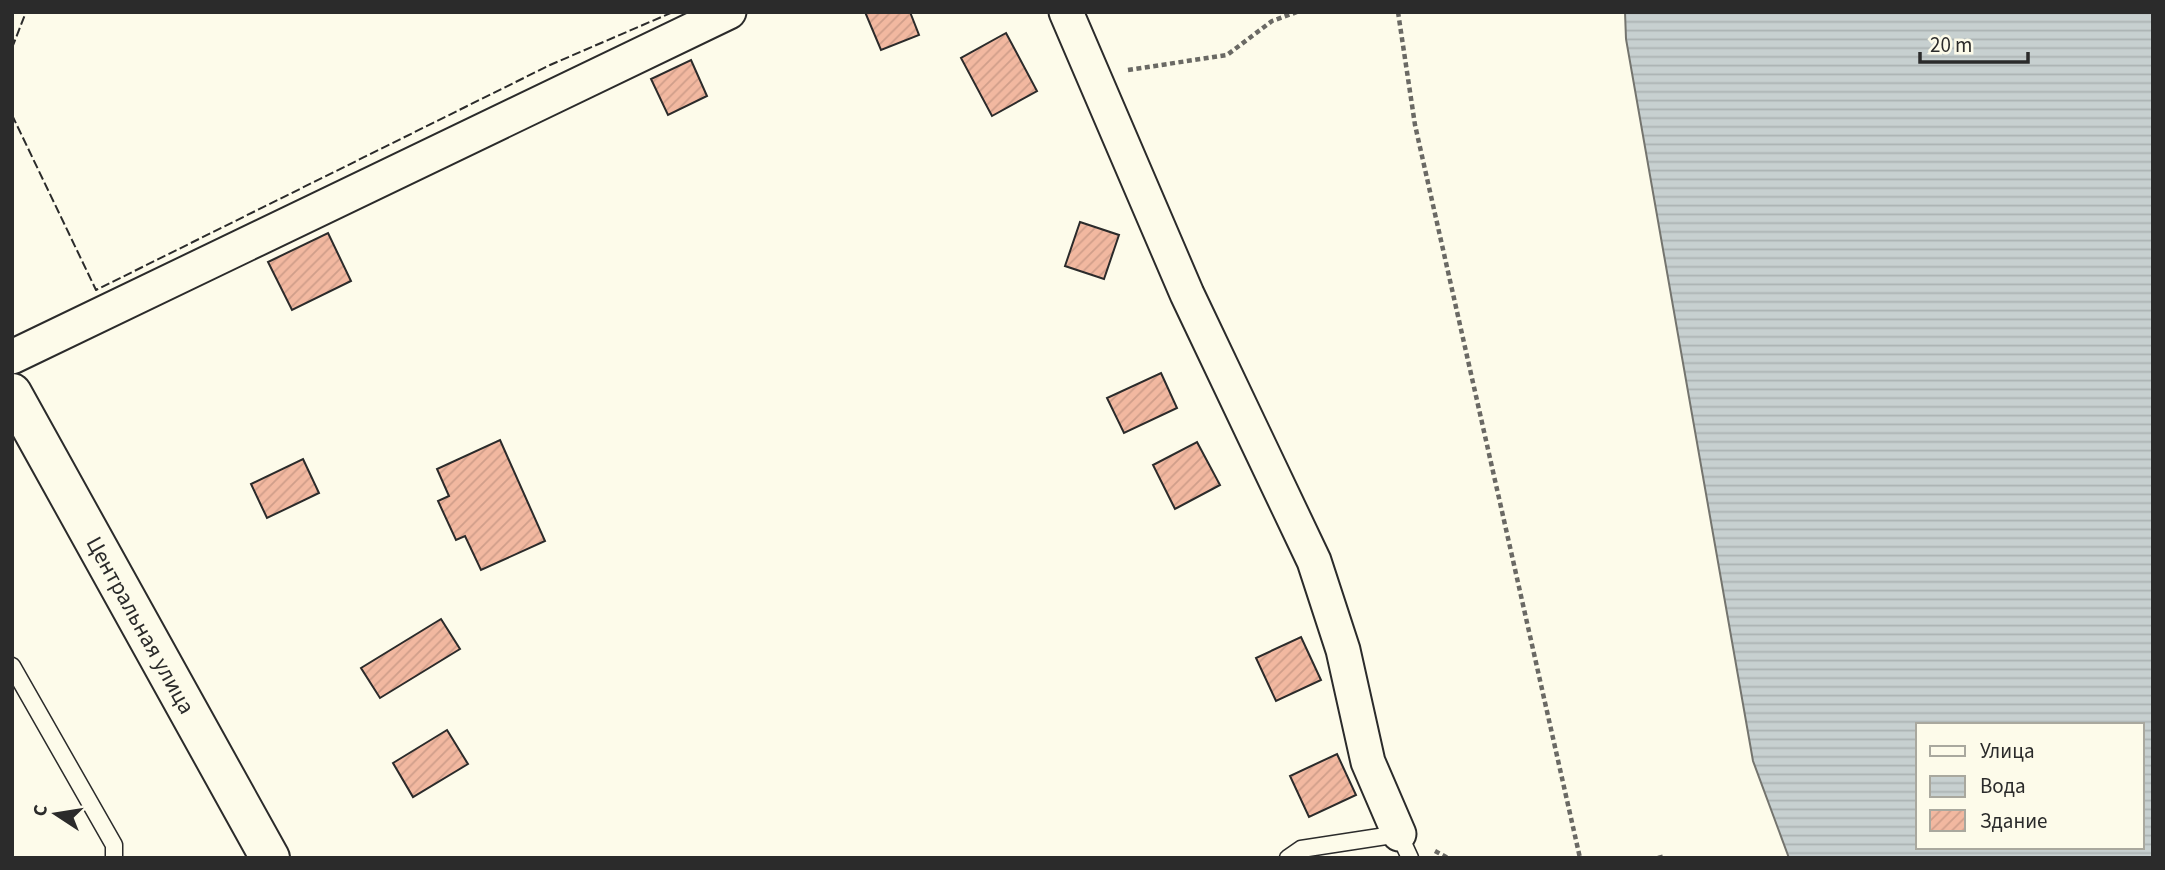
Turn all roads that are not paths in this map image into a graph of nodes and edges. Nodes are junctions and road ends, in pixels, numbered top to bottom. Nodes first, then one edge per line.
1 (729, 12) edge
2 (1066, 12) edge
3 (12, 357) edge
4 (12, 393) edge
5 (12, 666) edge
6 (1404, 846) edge
7 (114, 858) edge
8 (270, 858) edge
9 (1288, 858) edge

1 - 3 street
2 - 6 street
4 - 8 street, Центральная улица
5 - 7 lane
6 - 9 lane

